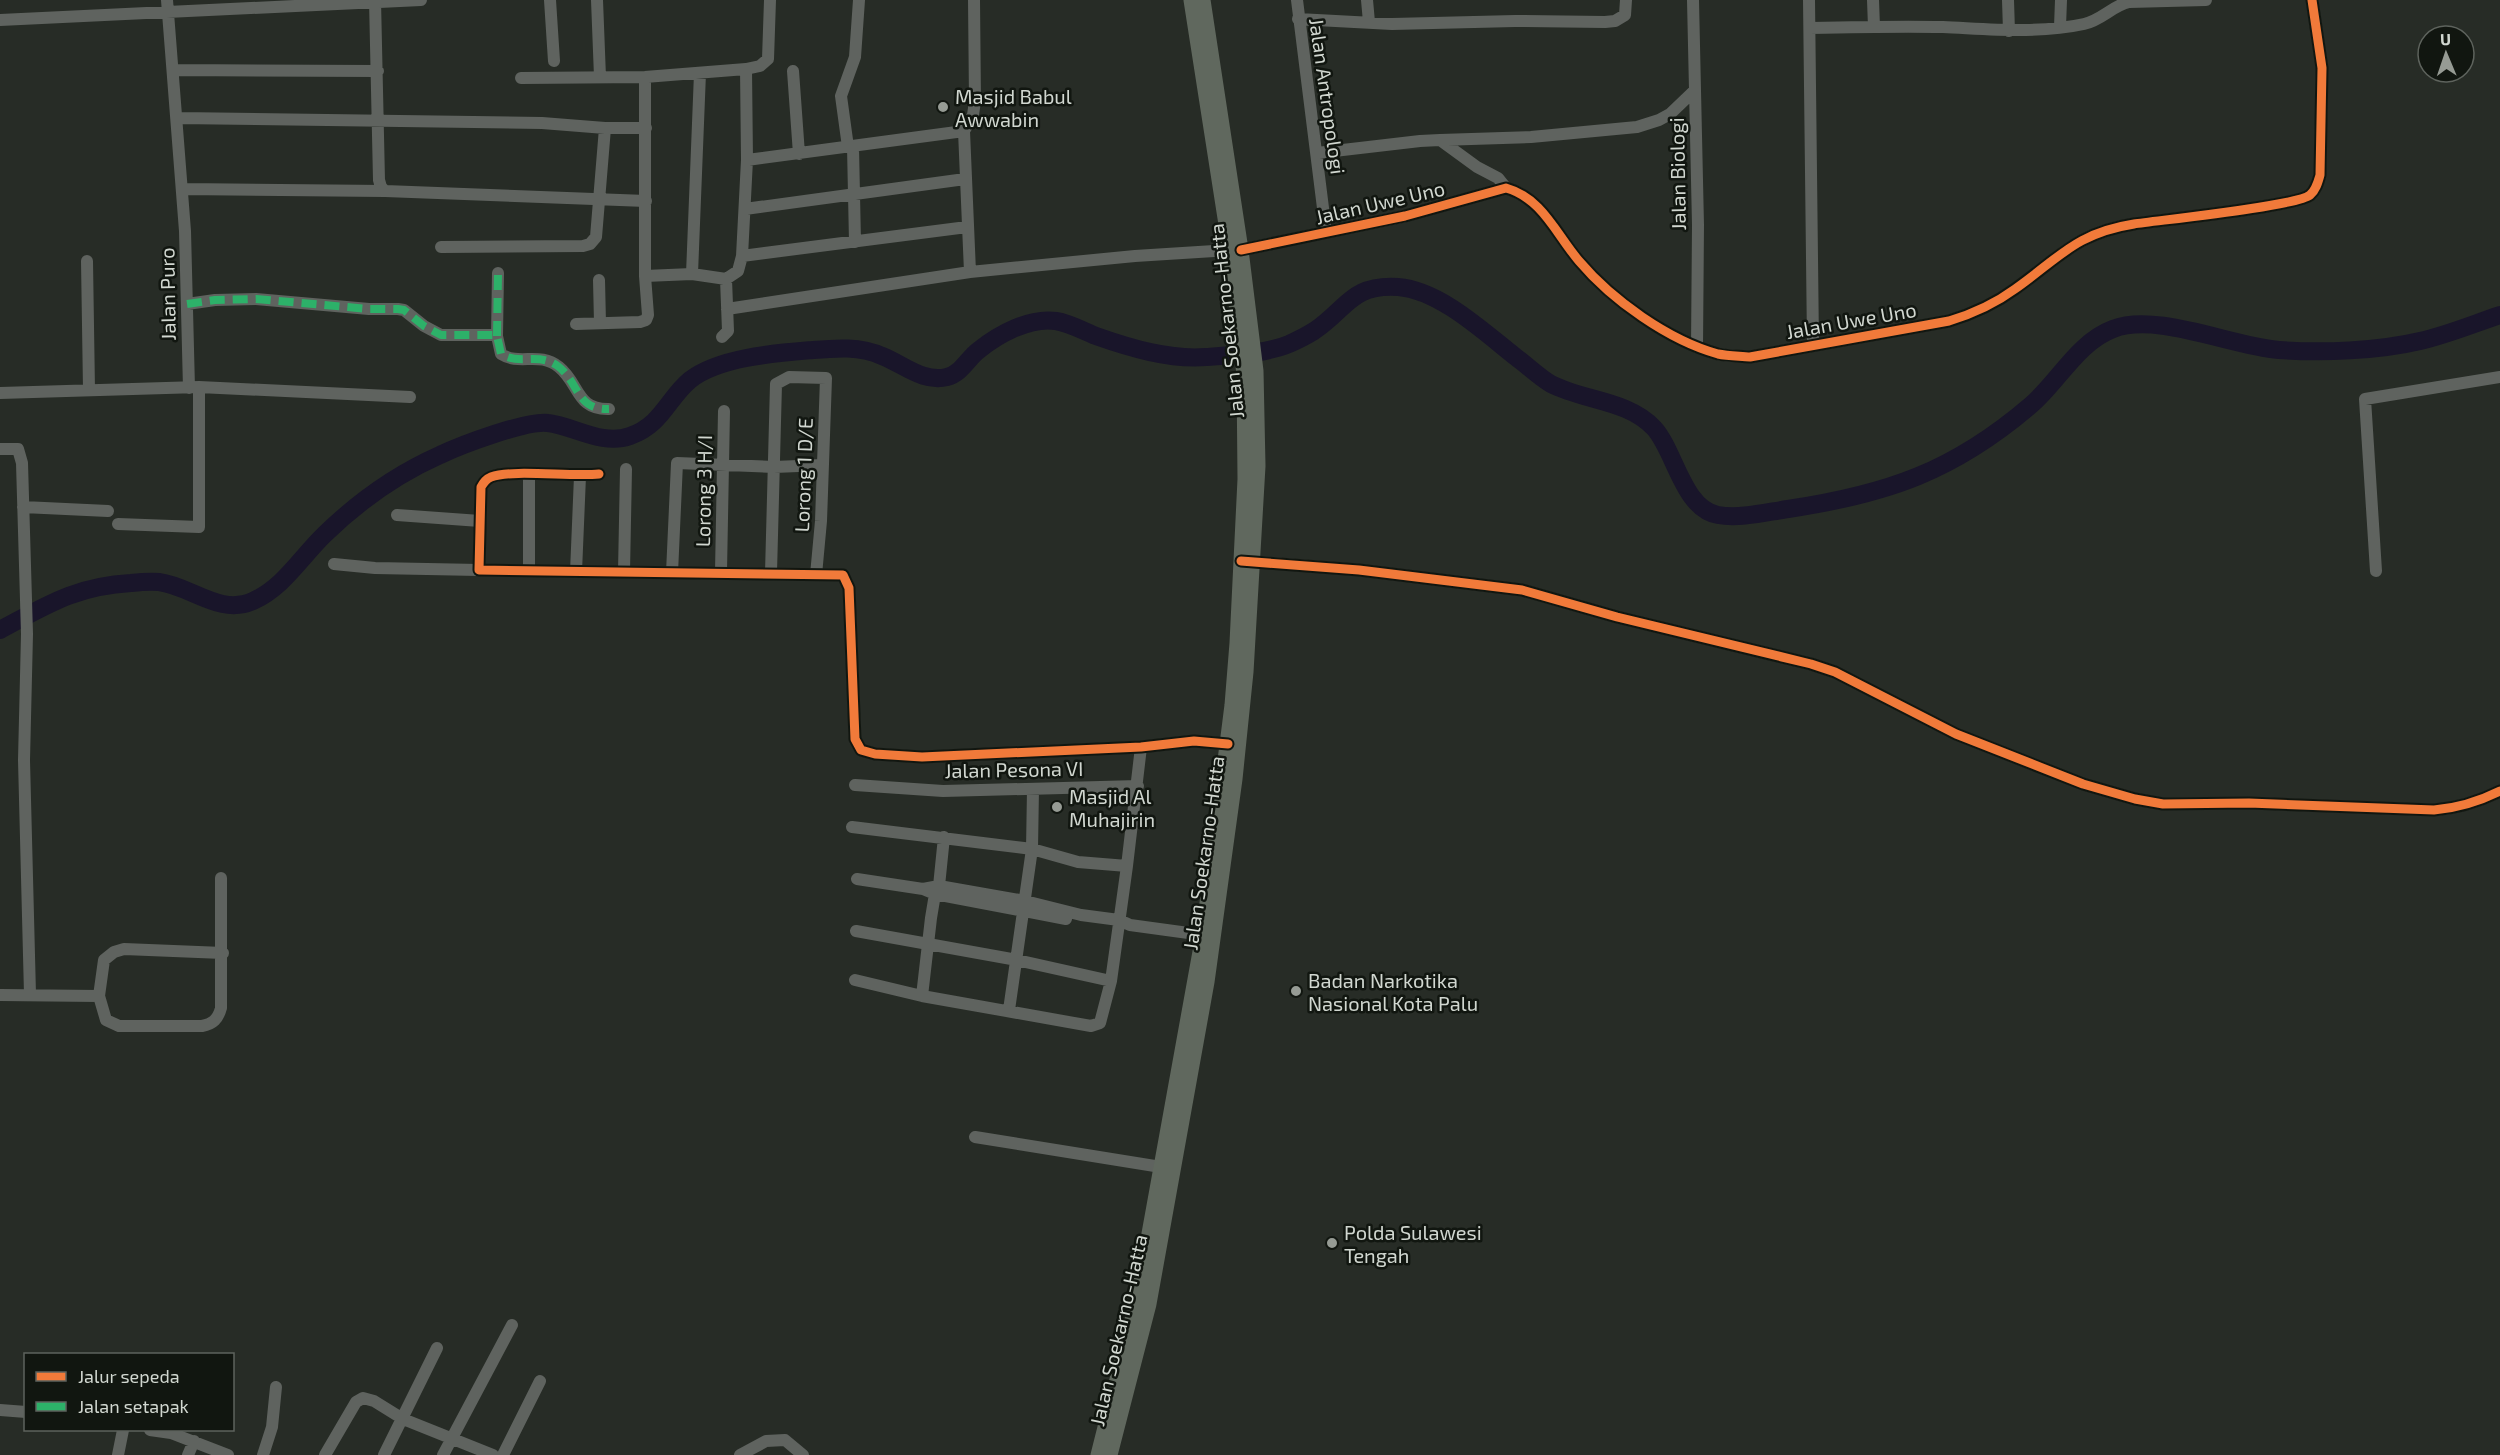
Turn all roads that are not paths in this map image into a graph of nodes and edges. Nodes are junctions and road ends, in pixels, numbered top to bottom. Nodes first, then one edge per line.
1 (422, 0) edge
2 (550, 0) edge
3 (597, 0) edge
4 (770, 0) edge
5 (859, 0) edge
6 (974, 0) edge
7 (1191, 0) edge
8 (1203, 0) edge
9 (1297, 0) edge
10 (1367, 0) edge
11 (1626, 0) edge
12 (1693, 0) edge
13 (1809, 0) edge
14 (1873, 0) edge
15 (2008, 0) edge
16 (2061, 0) edge
17 (2206, 0) edge
18 (2312, 0) edge
19 (375, 1) edge
20 (275, 3) edge
21 (167, 6) edge
22 (1298, 19) junction
23 (0, 20) edge
24 (1369, 21) junction
25 (1874, 27) junction
26 (2061, 27) junction
27 (1810, 28) junction
28 (2009, 31) junction
29 (554, 61) dead end
30 (746, 69) junction
31 (173, 70) junction
32 (378, 71) junction
33 (793, 71) dead end
34 (700, 73) junction
35 (600, 77) junction
36 (645, 77) junction
37 (521, 78) dead end
38 (1694, 91) junction
39 (178, 118) junction
40 (379, 119) junction
41 (605, 128) junction
42 (646, 128) junction
43 (964, 131) junction
44 (1440, 140) junction
45 (850, 147) junction
46 (1317, 153) junction
47 (799, 154) junction
48 (747, 160) junction
49 (965, 179) junction
50 (1506, 188) junction
51 (182, 189) junction
52 (385, 191) junction
53 (853, 195) junction
54 (599, 198) junction
55 (646, 201) junction
56 (745, 209) junction
57 (967, 227) junction
58 (1326, 232) junction
59 (855, 242) junction
60 (441, 247) dead end
61 (1235, 250) junction
62 (742, 256) junction
63 (87, 261) dead end
64 (970, 272) junction
65 (498, 273) dead end
66 (692, 274) junction
67 (645, 276) junction
68 (726, 279) junction
69 (599, 280) dead end
70 (187, 304) junction
71 (727, 309) junction
72 (600, 323) junction
73 (576, 324) dead end
74 (497, 336) junction
75 (722, 338) dead end
76 (1813, 344) junction
77 (1697, 347) junction
78 (2500, 377) edge
79 (194, 387) junction
80 (89, 390) junction
81 (0, 393) edge
82 (410, 397) dead end
83 (609, 409) dead end
84 (724, 411) dead end
85 (0, 449) edge
86 (823, 465) junction
87 (723, 466) junction
88 (774, 467) junction
89 (626, 469) dead end
90 (529, 474) junction
91 (599, 474) dead end
92 (579, 476) junction
93 (24, 507) junction
94 (108, 511) dead end
95 (397, 515) dead end
96 (480, 521) junction
97 (118, 524) dead end
98 (1246, 561) junction
99 (334, 564) dead end
100 (479, 570) junction
101 (529, 571) junction
102 (2376, 571) dead end
103 (576, 572) junction
104 (624, 572) junction
105 (721, 572) junction
106 (672, 573) junction
107 (771, 573) junction
108 (816, 574) junction
109 (1227, 744) junction
110 (1141, 747) junction
111 (855, 785) dead end
112 (1138, 786) junction
113 (1033, 789) junction
114 (2500, 792) edge
115 (852, 827) dead end
116 (944, 837) junction
117 (1032, 849) junction
118 (1128, 866) junction
119 (1217, 874) junction
120 (221, 878) dead end
121 (857, 879) dead end
122 (932, 890) junction
123 (1024, 906) junction
124 (1122, 924) junction
125 (856, 931) dead end
126 (1203, 935) junction
127 (928, 944) junction
128 (223, 953) junction
129 (1017, 960) junction
130 (855, 980) dead end
131 (1111, 981) junction
132 (30, 994) junction
133 (0, 995) edge
134 (99, 996) junction
135 (922, 996) junction
136 (1009, 1010) junction
137 (1174, 1130) junction
138 (975, 1137) dead end
139 (1161, 1167) junction
140 (512, 1325) dead end
141 (437, 1348) dead end
142 (540, 1381) dead end
143 (276, 1388) dead end
144 (0, 1410) edge
145 (24, 1412) edge
146 (403, 1419) junction
147 (123, 1431) edge
148 (154, 1431) edge
149 (452, 1439) junction
150 (194, 1441) junction
151 (118, 1455) edge
152 (188, 1455) edge
153 (228, 1455) edge
154 (263, 1455) edge
155 (325, 1455) edge
156 (384, 1455) edge
157 (443, 1455) edge
158 (493, 1455) edge
159 (504, 1455) edge
160 (740, 1455) edge
161 (803, 1455) edge
162 (1098, 1455) edge
163 (1110, 1455) edge

1 - 19 street
2 - 29 street
3 - 35 street
4 - 30 street
5 - 45 street
6 - 43 street
7 - 61 main road, Jalan Soekarno-Hatta
8 - 61 main road, Jalan Soekarno-Hatta
9 - 22 street, Jalan Antropologi
10 - 24 street
11 - 24 street
12 - 38 street, Jalan Biologi
13 - 27 street
14 - 25 street
15 - 28 street
16 - 26 street
17 - 26 street
18 - 76 street, Jalan Uwe Uno
19 - 20 street
19 - 32 street
20 - 21 street
21 - 23 street
21 - 31 street, Jalan Puro
22 - 24 street
22 - 46 street, Jalan Antropologi
25 - 27 street
25 - 28 street
26 - 28 street
27 - 76 street
30 - 34 street
30 - 48 street
31 - 32 street
31 - 39 street, Jalan Puro
32 - 40 street
33 - 47 street
34 - 36 street
34 - 66 street
35 - 36 street
35 - 37 street
36 - 42 street
38 - 44 street
38 - 77 street, Jalan Biologi
39 - 40 street
39 - 51 street, Jalan Puro
40 - 41 street
40 - 52 street
41 - 42 street
41 - 54 street
42 - 55 street
43 - 45 street
43 - 49 street
44 - 46 street
44 - 50 street
45 - 47 street
45 - 53 street
46 - 58 street, Jalan Antropologi
47 - 48 street
48 - 56 street
49 - 53 street
49 - 57 street
50 - 58 street, Jalan Uwe Uno
50 - 77 street, Jalan Uwe Uno
51 - 52 street
51 - 70 street, Jalan Puro
52 - 54 street
53 - 56 street
53 - 59 street
54 - 55 street
54 - 60 street
55 - 67 street
56 - 62 street
57 - 59 street
57 - 64 street
58 - 61 street, Jalan Uwe Uno
59 - 62 street
61 - 64 street, Jalan Uwe Uno
61 - 98 main road, Jalan Soekarno-Hatta
62 - 68 street
63 - 80 street
64 - 71 street, Jalan Uwe Uno
65 - 74 street
66 - 67 street
66 - 68 street
67 - 72 street
68 - 71 street
69 - 72 street
70 - 74 street
70 - 79 street, Jalan Puro
71 - 75 street
72 - 73 street
74 - 83 street
76 - 77 street, Jalan Uwe Uno
78 - 102 street
79 - 80 street
79 - 82 street
79 - 97 street, Jalan Puro
80 - 81 street
84 - 87 street, Lorong 3 H/I
85 - 93 street
86 - 88 street
86 - 88 street, Lorong 1 D/E
86 - 108 street, Lorong 1 D/E
87 - 88 street
87 - 105 street, Lorong 3 H/I
87 - 106 street
88 - 107 street
89 - 104 street
90 - 92 street
90 - 96 street
90 - 101 street
91 - 92 street
92 - 103 street
93 - 94 street
93 - 132 street
95 - 96 street
96 - 100 street
98 - 109 main road, Jalan Soekarno-Hatta
98 - 114 street
98 - 119 main road, Jalan Soekarno-Hatta
99 - 100 street
100 - 101 street
101 - 103 street
103 - 104 street
104 - 106 street
105 - 106 street
105 - 107 street
107 - 108 street
108 - 110 street
109 - 110 street
109 - 119 main road, Jalan Soekarno-Hatta
110 - 112 street
111 - 113 street, Jalan Pesona VI
112 - 113 street, Jalan Pesona VI
112 - 118 street
113 - 117 street
115 - 116 street
116 - 117 street
116 - 122 street
117 - 118 street
117 - 123 street
118 - 124 street
119 - 126 main road, Jalan Soekarno-Hatta
119 - 137 main road, Jalan Soekarno-Hatta
120 - 128 street
121 - 122 street
122 - 123 street
122 - 127 street
123 - 124 street
123 - 129 street
124 - 126 street
124 - 131 street
125 - 127 street
126 - 137 main road, Jalan Soekarno-Hatta
127 - 129 street
127 - 135 street
128 - 134 street
128 - 134 street
129 - 131 street
129 - 136 street
130 - 135 street
131 - 136 street
132 - 133 street
132 - 134 street
135 - 136 street
137 - 139 main road, Jalan Soekarno-Hatta
137 - 163 main road, Jalan Soekarno-Hatta
138 - 139 street
139 - 162 main road, Jalan Soekarno-Hatta
140 - 149 street
141 - 146 street
142 - 159 street
143 - 154 street
144 - 145 street
146 - 149 street
146 - 155 street
146 - 156 street
147 - 151 street
148 - 150 street
149 - 157 street
149 - 158 street
150 - 152 street
150 - 153 street
160 - 161 street

